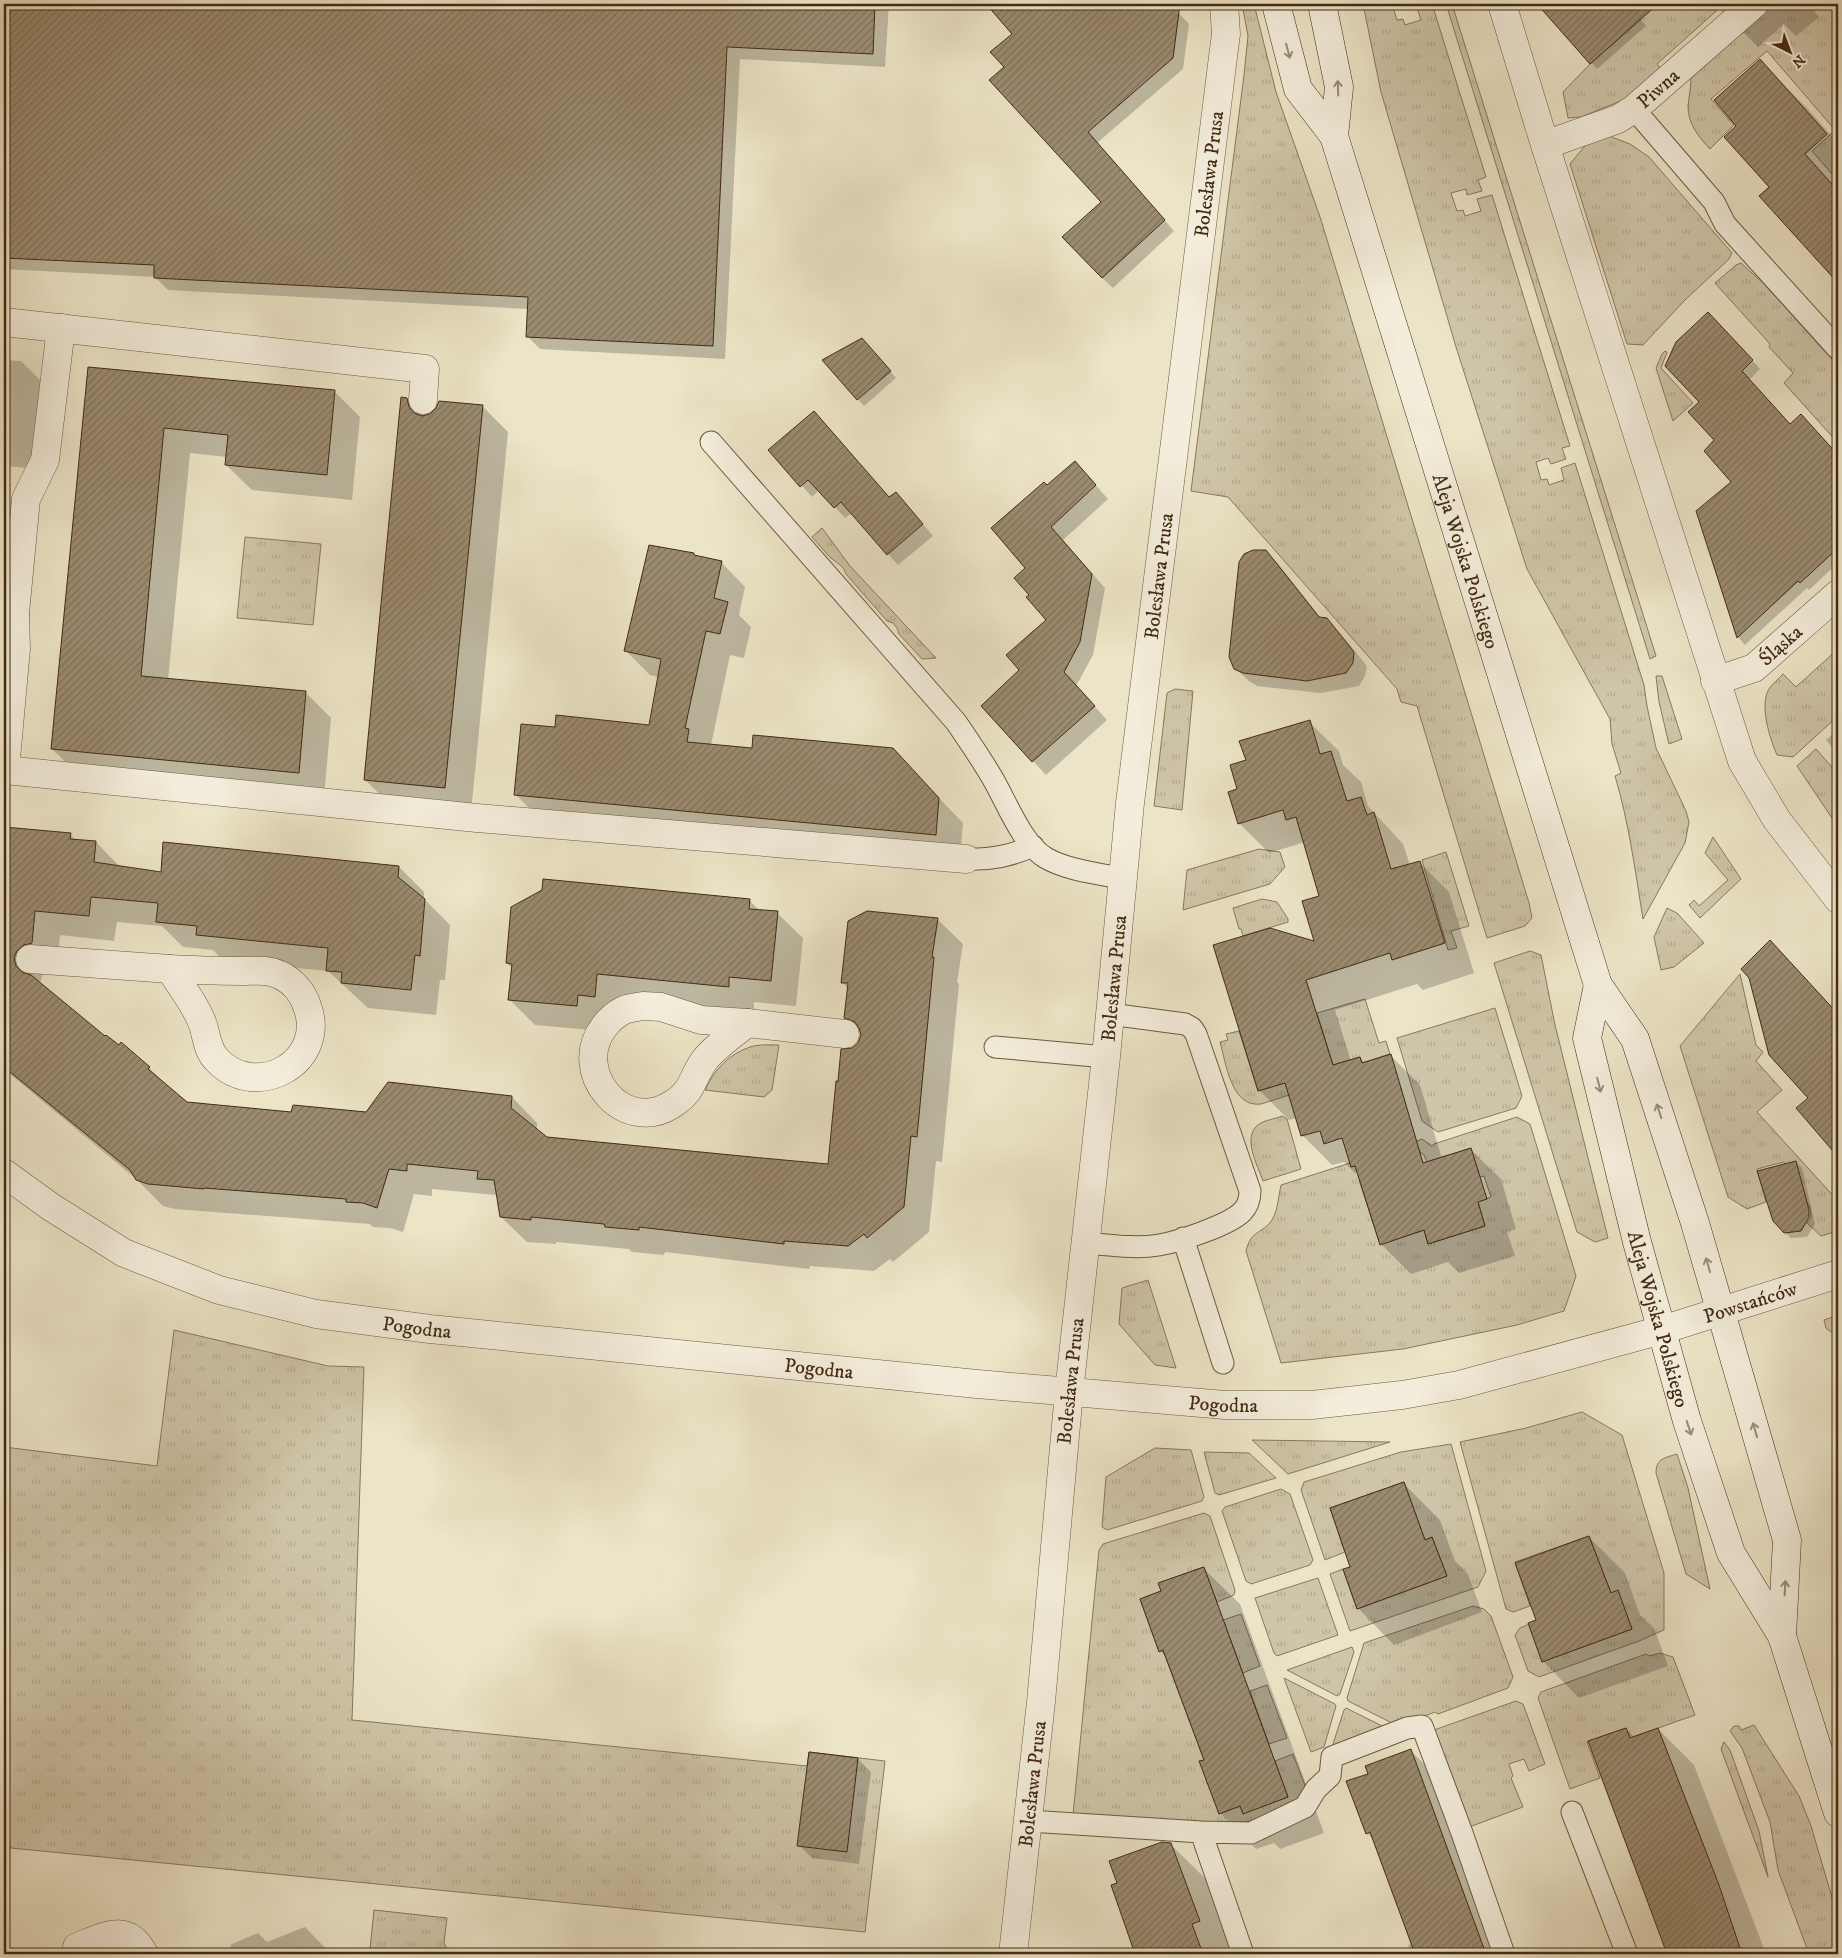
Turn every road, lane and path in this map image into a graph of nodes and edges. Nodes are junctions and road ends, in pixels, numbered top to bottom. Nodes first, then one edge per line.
1 (1224, 4) edge
2 (1276, 4) edge
3 (1322, 4) edge
4 (1502, 4) edge
5 (1754, 4) edge
6 (1634, 110) junction
7 (1334, 136) junction
8 (1545, 145) junction
9 (4, 322) edge
10 (61, 328) junction
11 (1838, 349) edge
12 (423, 400) dead end
13 (711, 442) dead end
14 (15, 498) edge
15 (1838, 594) edge
16 (10, 612) edge
17 (1715, 682) junction
18 (1033, 846) junction
19 (966, 859) joint
20 (1123, 879) junction
21 (1838, 898) edge
22 (30, 958) dead end
23 (170, 969) junction
24 (1598, 986) junction
25 (1110, 1014) junction
26 (747, 1022) junction
27 (845, 1034) dead end
28 (995, 1047) dead end
29 (1106, 1057) junction
30 (4, 1172) edge
31 (1183, 1238) junction
32 (1085, 1243) junction
33 (1838, 1274) edge
34 (1721, 1312) junction
35 (1662, 1330) junction
36 (1223, 1364) dead end
37 (1069, 1392) junction
38 (1782, 1636) junction
39 (1572, 1812) dead end
40 (1838, 1812) edge
41 (1029, 1821) junction
42 (1201, 1832) junction
43 (77, 1952) edge
44 (1624, 1953) edge
45 (144, 1954) edge
46 (1014, 1954) edge
47 (1243, 1954) edge
48 (1504, 1954) edge

1 - 20 street, Bolesława Prusa
2 -> 7 street, Aleja Wojska Polskiego
7 -> 3 street, Aleja Wojska Polskiego
4 - 8 street
5 - 6 street, Piwna
6 - 8 street, Piwna
6 - 11 lane
7 - 24 street, Aleja Wojska Polskiego
8 - 17 street
9 - 10 street
10 - 12 street
10 - 14 street
13 - 18 lane
14 - 16 street
15 - 17 street, Śląska
16 - 19 street
17 - 21 street
18 - 19 lane
18 - 20 lane
20 - 25 street, Bolesława Prusa
22 - 23 street
23 - 23 street
34 -> 24 street, Aleja Wojska Polskiego
24 -> 35 street, Aleja Wojska Polskiego
25 - 29 street, Bolesława Prusa
25 - 31 lane
26 - 26 street
26 - 27 street
28 - 29 lane
29 - 32 street, Bolesława Prusa
30 - 37 street, Pogodna
31 - 32 lane
31 - 36 lane
32 - 37 street, Bolesława Prusa
33 - 34 street, Powstańców
34 - 35 street, Powstańców
38 -> 34 street, Aleja Wojska Polskiego
35 - 37 street, Pogodna
35 -> 38 street, Aleja Wojska Polskiego
37 - 41 street, Bolesława Prusa
38 - 40 street, Aleja Wojska Polskiego
39 - 44 lane
41 - 42 lane
41 - 46 street, Bolesława Prusa
42 - 47 lane
42 - 48 lane
43 - 45 street

